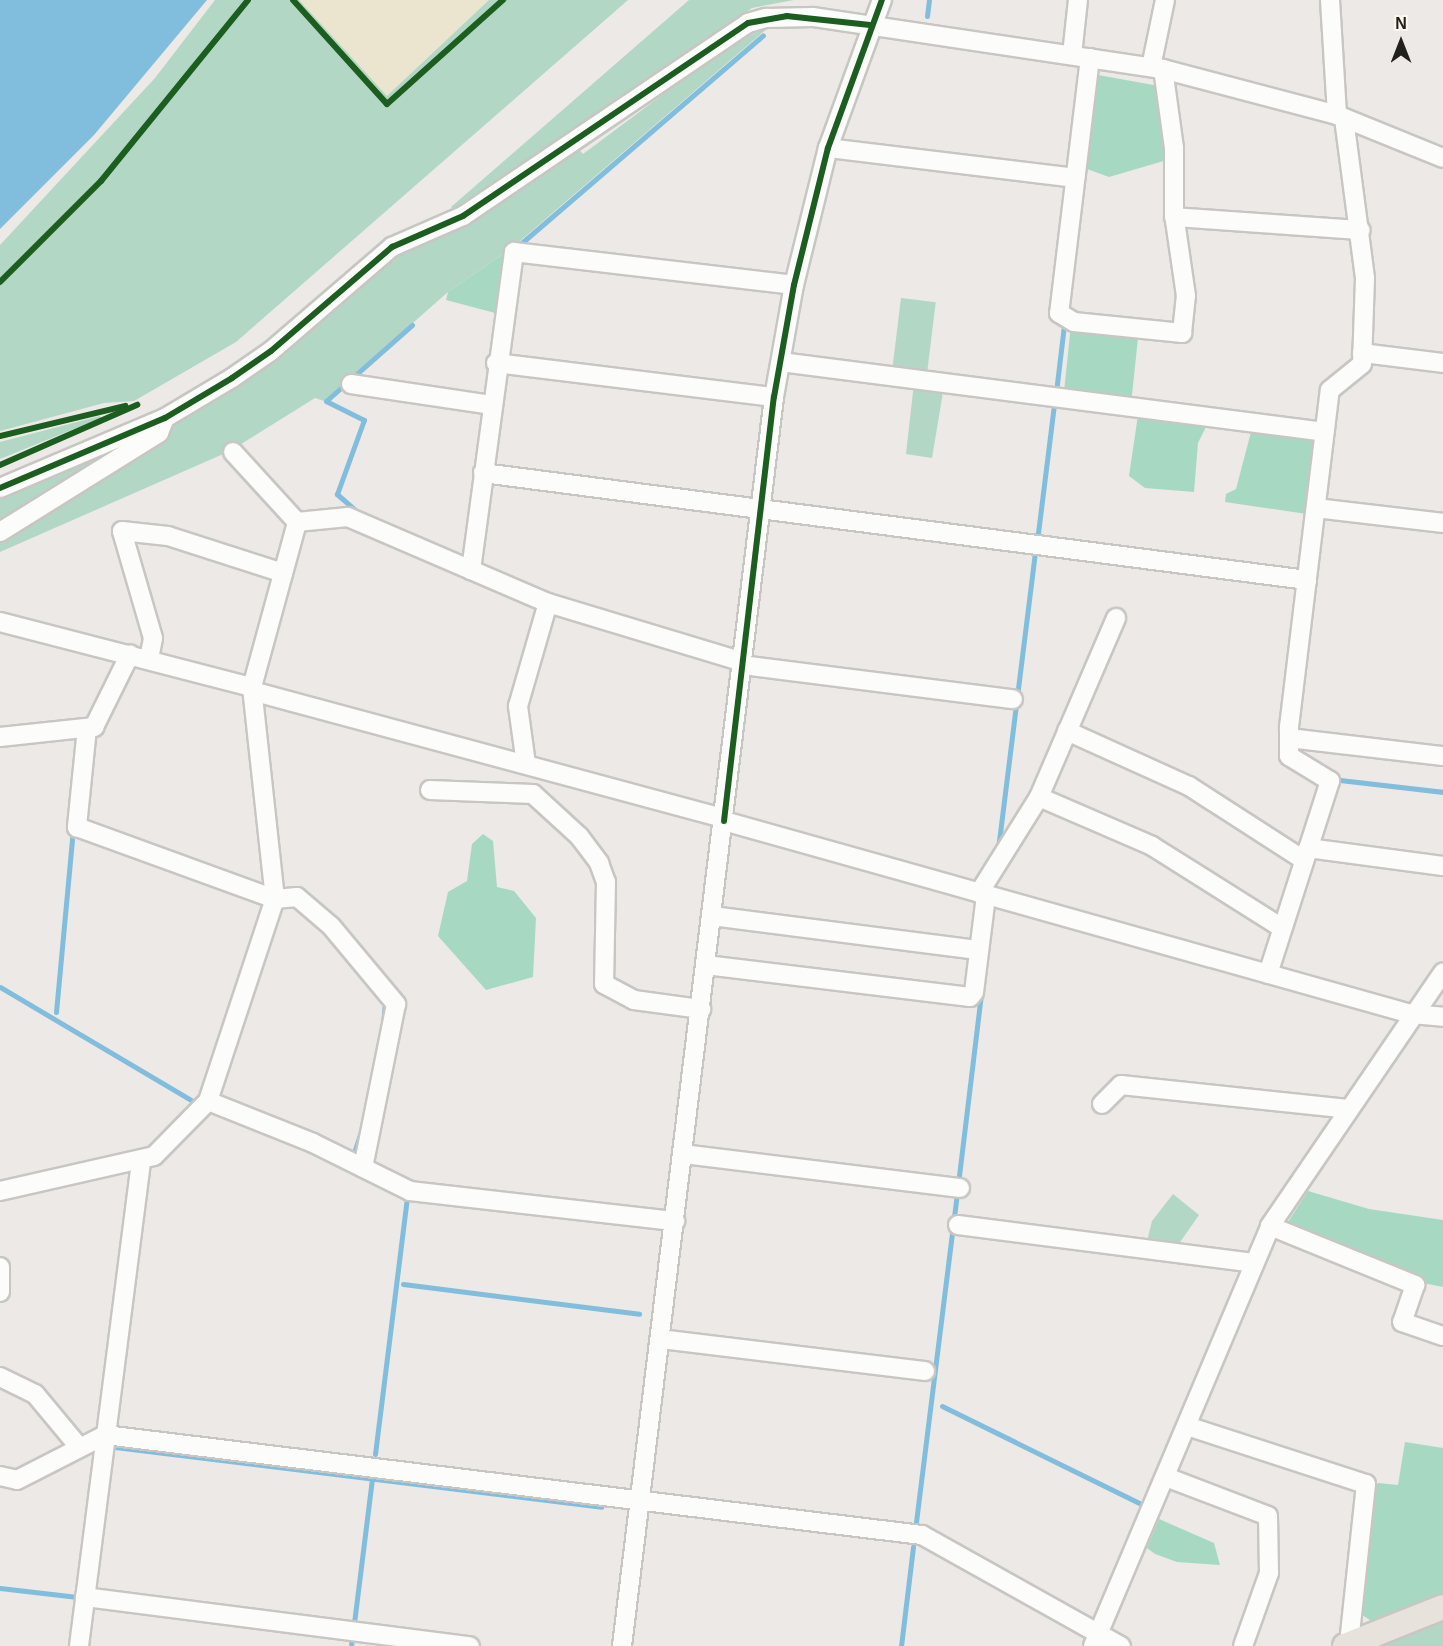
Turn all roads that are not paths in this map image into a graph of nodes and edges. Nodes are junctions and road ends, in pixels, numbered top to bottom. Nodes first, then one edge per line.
1 (882, 0) edge
2 (1078, 0) edge
3 (1165, 0) edge
4 (1330, 0) edge
5 (870, 25) junction
6 (1081, 56) junction
7 (1157, 68) junction
8 (1340, 116) junction
9 (828, 148) junction
10 (1443, 158) edge
11 (1075, 178) junction
12 (1174, 217) junction
13 (1361, 231) junction
14 (794, 285) junction
15 (1362, 353) junction
16 (781, 362) junction
17 (496, 363) junction
18 (1443, 363) edge
19 (351, 384) dead end
20 (774, 398) junction
21 (492, 405) junction
22 (165, 418) junction
23 (1325, 432) junction
24 (233, 452) dead end
25 (483, 473) junction
26 (0, 488) edge
27 (1316, 508) junction
28 (761, 509) junction
29 (297, 522) junction
30 (1443, 523) edge
31 (0, 532) edge
32 (471, 570) junction
33 (283, 573) junction
34 (1307, 580) junction
35 (548, 603) junction
36 (1116, 618) dead end
37 (0, 622) edge
38 (130, 654) junction
39 (149, 659) junction
40 (743, 664) junction
41 (252, 689) junction
42 (1013, 699) dead end
43 (87, 728) junction
44 (1067, 731) junction
45 (0, 737) edge
46 (1289, 738) junction
47 (1443, 756) edge
48 (528, 765) junction
49 (430, 790) dead end
50 (525, 792) junction
51 (1039, 798) junction
52 (724, 819) junction
53 (1306, 854) junction
54 (1443, 866) edge
55 (983, 894) junction
56 (274, 899) junction
57 (712, 916) junction
58 (1282, 928) junction
59 (979, 950) junction
60 (706, 965) junction
61 (1443, 972) edge
62 (1268, 974) junction
63 (701, 1009) junction
64 (1411, 1014) junction
65 (1443, 1017) edge
66 (208, 1101) junction
67 (1102, 1104) dead end
68 (1348, 1109) junction
69 (683, 1154) junction
70 (141, 1160) junction
71 (363, 1168) junction
72 (960, 1188) dead end
73 (0, 1191) edge
74 (675, 1221) junction
75 (958, 1225) dead end
76 (1270, 1226) junction
77 (1254, 1263) junction
78 (0, 1267) edge
79 (0, 1292) edge
80 (1443, 1336) edge
81 (660, 1339) junction
82 (925, 1371) dead end
83 (0, 1377) edge
84 (1187, 1426) junction
85 (105, 1435) junction
86 (80, 1448) junction
87 (0, 1476) edge
88 (1166, 1477) junction
89 (640, 1500) junction
90 (85, 1597) junction
91 (1443, 1606) edge
92 (1096, 1640) edge
93 (1347, 1645) edge
94 (79, 1646) edge
95 (470, 1646) edge
96 (622, 1646) edge
97 (1121, 1646) edge
98 (1243, 1646) edge

1 - 5 street
2 - 6 street
3 - 7 street
4 - 8 street
5 - 6 street
5 - 9 street
5 - 22 street
6 - 7 street
6 - 11 street
7 - 8 street
7 - 12 street
8 - 10 street
8 - 13 street
9 - 11 street
9 - 14 street
11 - 12 street
12 - 13 street
13 - 15 street
14 - 16 street
14 - 17 street
15 - 18 street
15 - 23 street
16 - 20 street
16 - 23 street
17 - 20 street
17 - 21 street
19 - 21 street
20 - 28 street
21 - 25 street
22 - 26 street
22 - 31 street
23 - 27 street
24 - 29 street
25 - 28 street
25 - 32 street
27 - 30 street
27 - 34 street
28 - 34 street
28 - 40 street
29 - 32 street
29 - 33 street
32 - 35 street
33 - 39 street
33 - 41 street
34 - 46 street
35 - 40 street
35 - 48 street
36 - 44 street
37 - 38 street
38 - 39 street
38 - 43 street
39 - 41 street
40 - 42 street
40 - 52 street
41 - 48 street
41 - 56 street
43 - 45 street
43 - 56 street
44 - 51 street
44 - 53 street
46 - 47 street
46 - 53 street
48 - 50 street
48 - 52 street
49 - 50 street
50 - 63 street
51 - 55 street
51 - 58 street
52 - 55 street
52 - 57 street
53 - 54 street
53 - 58 street
55 - 59 street
55 - 62 street
56 - 66 street
56 - 71 street
57 - 59 street
57 - 60 street
58 - 62 street
59 - 60 street
60 - 63 street
61 - 64 street
62 - 64 street
63 - 69 street
64 - 65 street
64 - 68 street
66 - 70 street
66 - 71 street
67 - 68 street
68 - 76 street
69 - 72 street
69 - 74 street
70 - 73 street
70 - 85 street
71 - 74 street
74 - 81 street
75 - 77 street
76 - 77 street
76 - 80 street
77 - 84 street
78 - 79 street
81 - 82 street
81 - 89 street
83 - 86 street
84 - 88 street
84 - 93 street
85 - 86 street
85 - 89 street
85 - 90 street
86 - 87 street
88 - 92 street
88 - 98 street
89 - 92 street
89 - 96 street
90 - 94 street
90 - 95 street
91 - 93 main road
92 - 97 street

